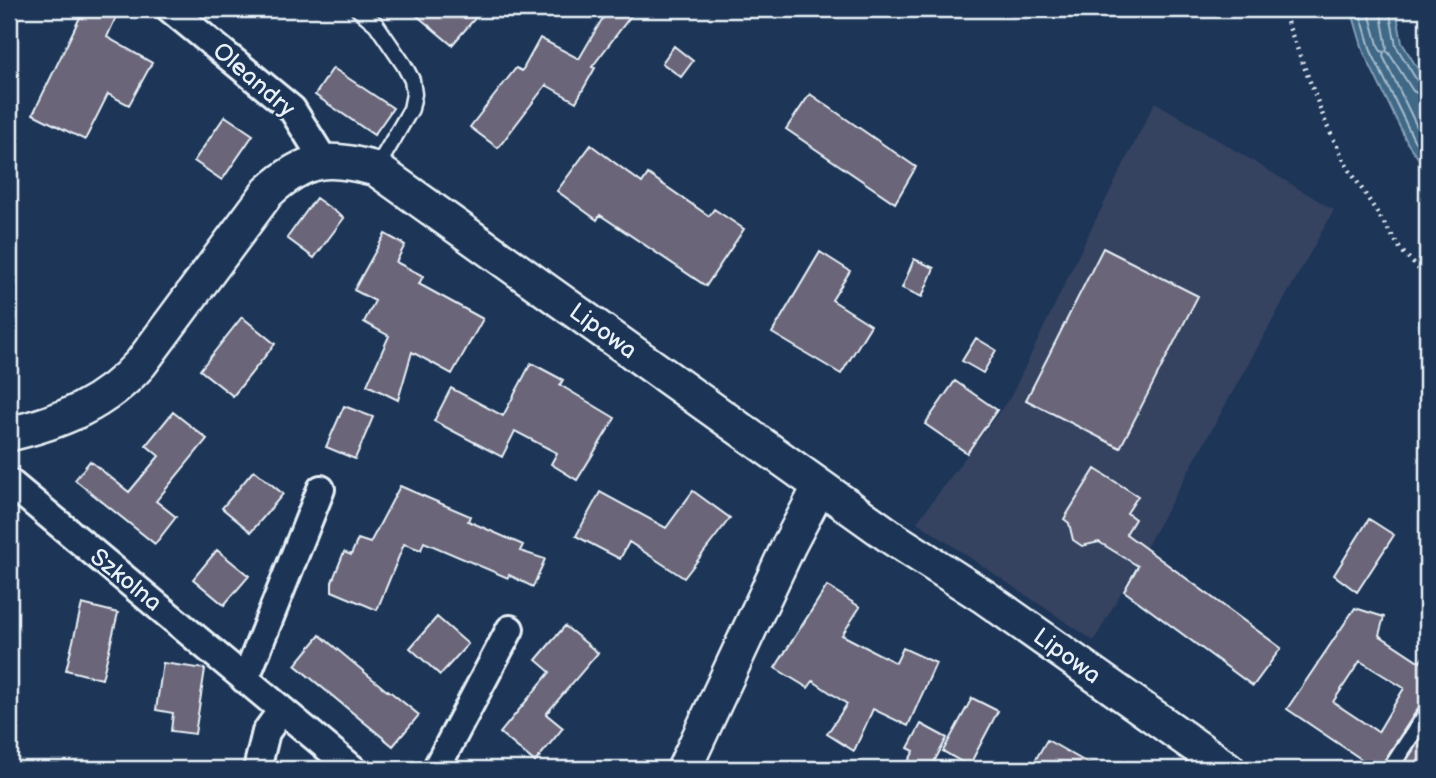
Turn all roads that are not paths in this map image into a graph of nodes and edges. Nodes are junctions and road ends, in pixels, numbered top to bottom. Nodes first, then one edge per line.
1 (170, 9) edge
2 (358, 9) edge
3 (325, 162) junction
4 (376, 169) junction
5 (9, 434) edge
6 (9, 482) edge
7 (820, 486) junction
8 (321, 489) dead end
9 (510, 629) dead end
10 (244, 679) junction
11 (282, 710) junction
12 (1427, 712) edge
13 (257, 769) edge
14 (353, 769) edge
15 (436, 769) edge
16 (684, 769) edge
17 (1228, 769) edge
18 (1390, 769) edge

1 - 3 street, Oleandry
2 - 4 lane
3 - 4 street, Lipowa
3 - 5 street, Lipowa
4 - 7 street, Lipowa
6 - 10 street, Szkolna
7 - 16 street
7 - 17 street, Lipowa
8 - 10 street
9 - 15 street
10 - 11 street, Szkolna
11 - 13 street
11 - 14 street, Szkolna
12 - 18 lane

